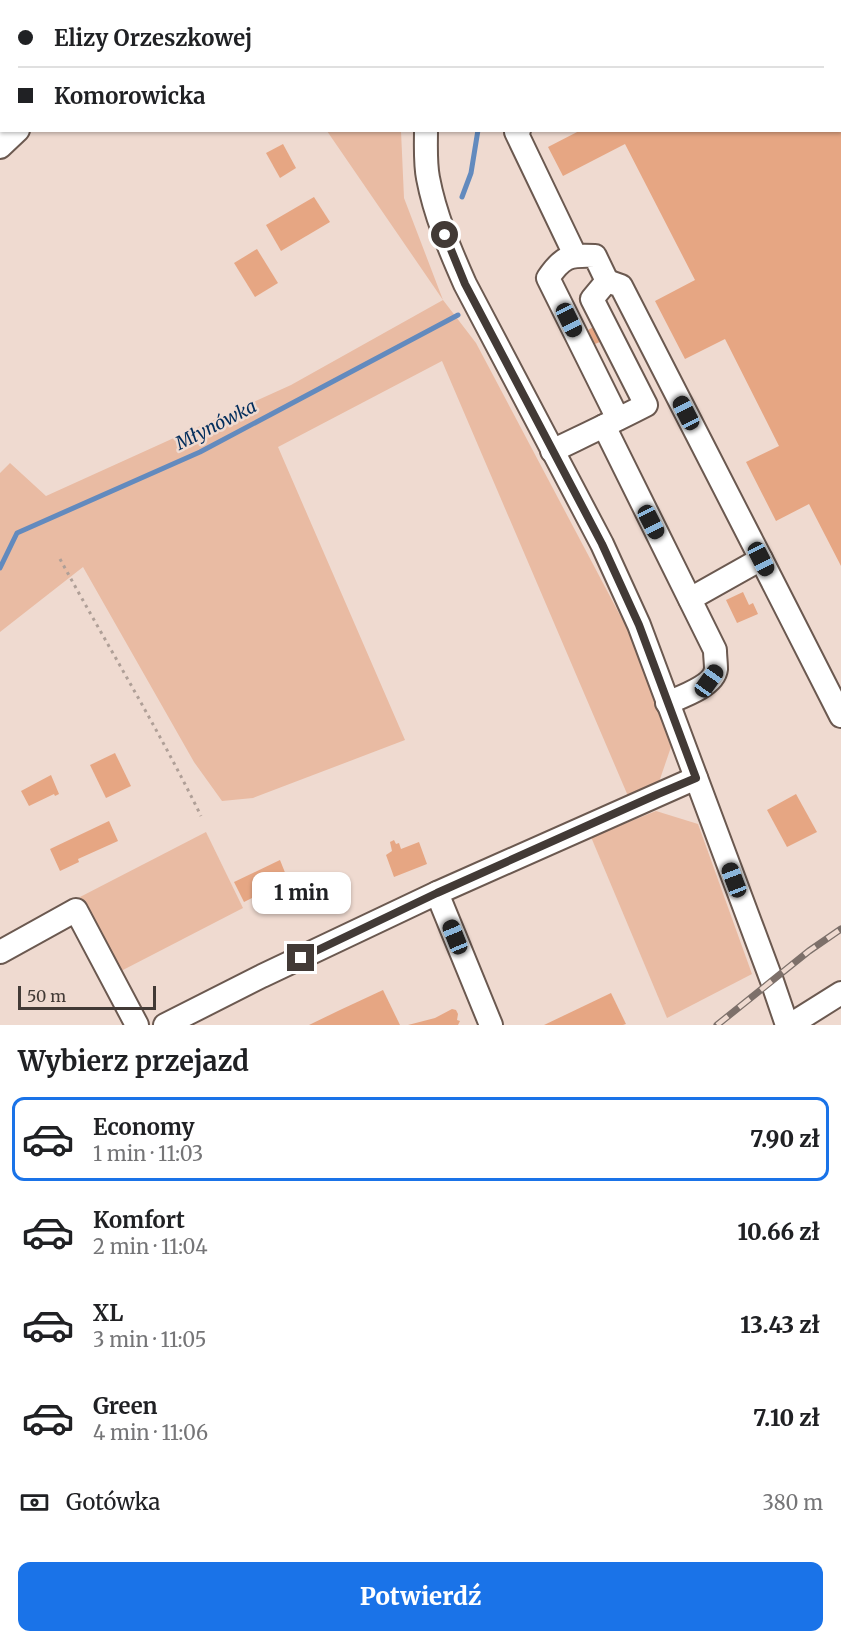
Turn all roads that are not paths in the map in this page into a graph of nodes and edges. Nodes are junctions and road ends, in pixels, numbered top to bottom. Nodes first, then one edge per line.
1 (16, 132) edge
2 (426, 132) edge
3 (516, 132) edge
4 (0, 147) edge
5 (575, 255) junction
6 (607, 281) junction
7 (611, 423) junction
8 (552, 450) junction
9 (761, 559) junction
10 (690, 599) junction
11 (667, 703) junction
12 (841, 716) edge
13 (696, 778) junction
14 (437, 893) junction
15 (0, 952) edge
16 (841, 993) edge
17 (137, 1025) edge
18 (165, 1025) edge
19 (491, 1025) edge
20 (789, 1025) edge

1 - 4 street
2 - 8 street
3 - 5 street
5 - 6 street
5 - 7 street
6 - 7 street
6 - 9 street
7 - 8 street
7 - 10 street
8 - 11 street
9 - 10 street
9 - 12 street
10 - 11 street
11 - 13 street
13 - 14 street
13 - 20 street
14 - 18 street
14 - 19 street
15 - 17 street
16 - 20 street

